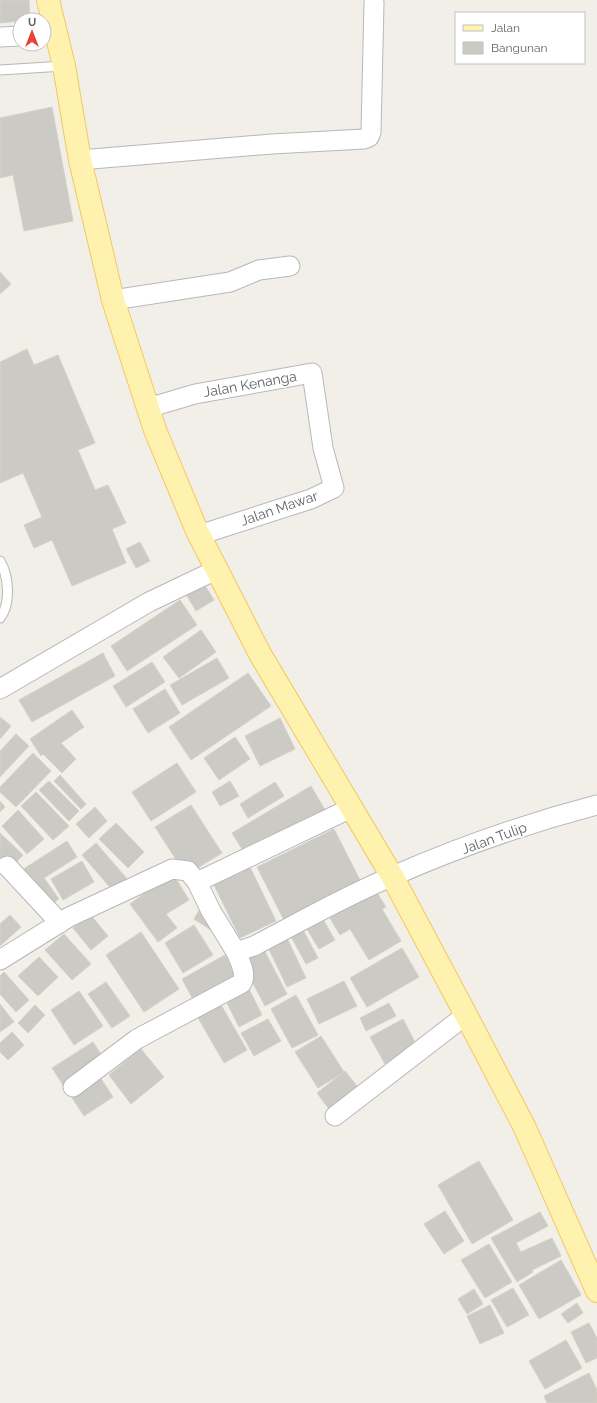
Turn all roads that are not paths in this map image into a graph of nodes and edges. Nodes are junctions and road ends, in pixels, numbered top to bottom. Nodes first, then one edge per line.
1 (48, 0) edge
2 (374, 3) dead end
3 (49, 12) edge
4 (0, 36) edge
5 (12, 36) edge
6 (52, 39) edge
7 (64, 66) junction
8 (0, 70) edge
9 (80, 160) junction
10 (290, 266) dead end
11 (114, 300) junction
12 (148, 408) junction
13 (327, 463) joint
14 (199, 535) junction
15 (0, 561) edge
16 (216, 570) junction
17 (0, 618) edge
18 (0, 689) edge
19 (597, 805) edge
20 (351, 808) junction
21 (6, 866) dead end
22 (392, 876) junction
23 (197, 882) junction
24 (60, 923) junction
25 (236, 952) junction
26 (0, 960) edge
27 (466, 1015) junction
28 (73, 1087) dead end
29 (335, 1116) dead end
30 (597, 1291) edge

1 - 3 main road
2 - 9 street
4 - 5 street
6 - 7 main road
7 - 8 lane
7 - 9 main road
9 - 11 main road
10 - 11 street
11 - 12 main road
12 - 13 street, Jalan Kenanga
12 - 14 main road
13 - 14 street, Jalan Mawar
14 - 16 main road
15 - 17 lane
16 - 18 street
16 - 20 main road
19 - 22 street, Jalan Tulip
20 - 22 main road
20 - 23 street
21 - 24 street
22 - 25 street, Jalan Tulip
22 - 27 main road
23 - 24 street
23 - 25 street
24 - 26 street
25 - 28 street
27 - 29 street
27 - 30 main road

